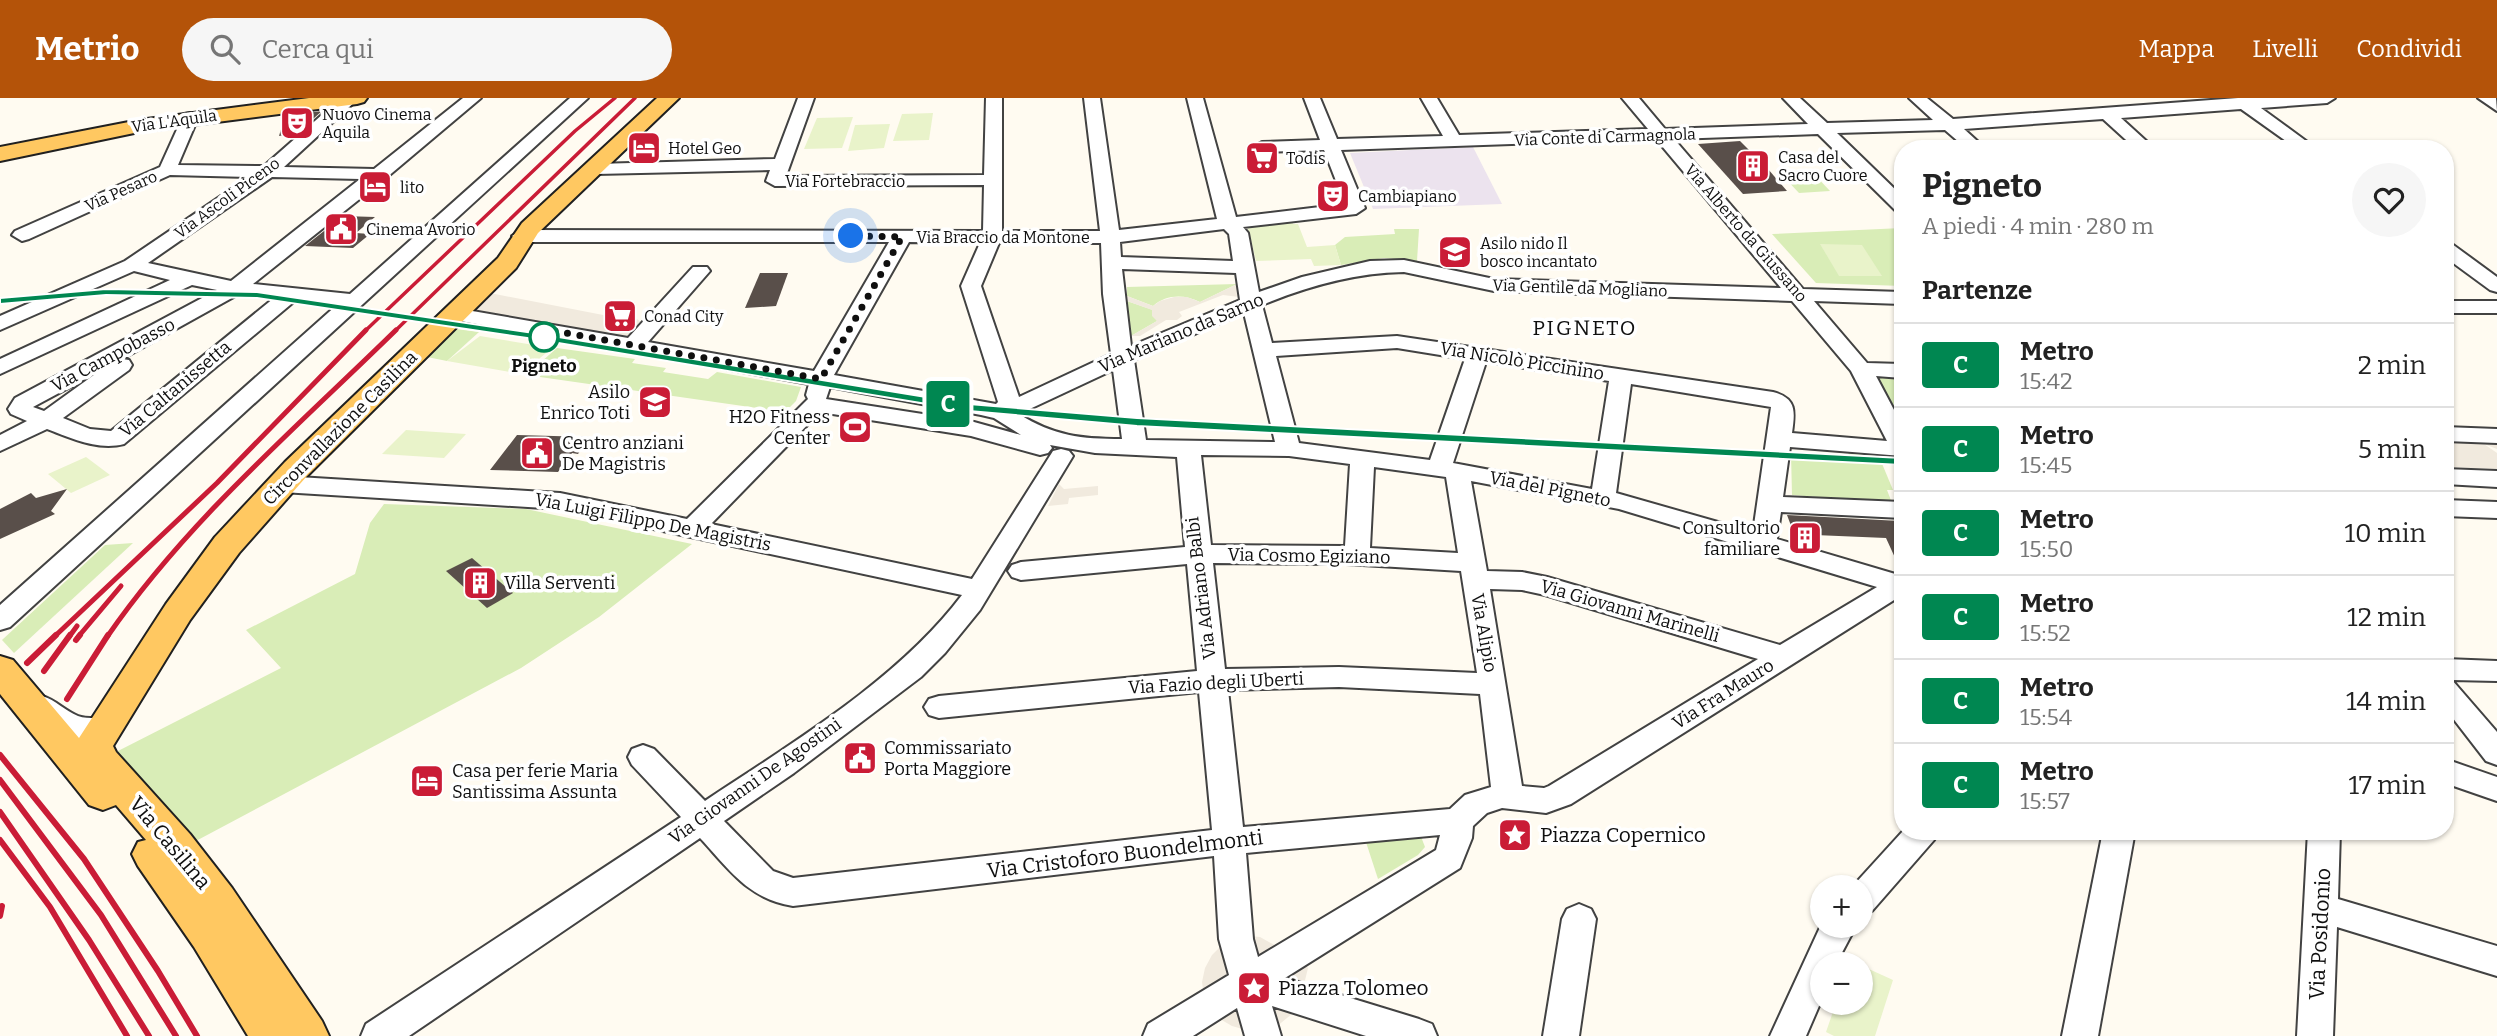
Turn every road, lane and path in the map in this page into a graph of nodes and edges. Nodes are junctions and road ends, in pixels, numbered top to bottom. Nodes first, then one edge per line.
1 (352, 98) edge
2 (473, 98) edge
3 (580, 98) edge
4 (669, 98) edge
5 (806, 98) edge
6 (994, 98) edge
7 (1092, 98) edge
8 (1195, 98) edge
9 (1312, 98) edge
10 (1429, 98) edge
11 (1630, 98) edge
12 (1791, 98) edge
13 (1917, 98) edge
14 (2327, 98) edge
15 (2486, 98) edge
16 (2241, 102) edge
17 (2497, 106) edge
18 (2108, 115) junction
19 (190, 118) junction
20 (1948, 124) junction
21 (1824, 129) junction
22 (1663, 135) junction
23 (1967, 140) edge
24 (2137, 140) edge
25 (2296, 140) edge
26 (1454, 141) junction
27 (1330, 146) junction
28 (1262, 147) dead end
29 (0, 154) edge
30 (781, 163) junction
31 (596, 169) junction
32 (167, 170) junction
33 (270, 172) junction
34 (380, 174) junction
35 (994, 180) junction
36 (1894, 198) edge
37 (1228, 223) junction
38 (22, 235) dead end
39 (522, 236) junction
40 (902, 237) junction
41 (992, 237) junction
42 (1110, 237) junction
43 (2454, 255) edge
44 (1111, 263) junction
45 (132, 265) junction
46 (1221, 267) junction
47 (1244, 267) junction
48 (1365, 268) joint
49 (700, 271) dead end
50 (188, 279) junction
51 (2497, 286) edge
52 (234, 288) junction
53 (290, 294) junction
54 (1798, 295) junction
55 (1894, 298) edge
56 (347, 299) dead end
57 (1251, 302) junction
58 (2454, 307) edge
59 (2497, 307) edge
60 (455, 314) junction
61 (0, 324) edge
62 (156, 333) junction
63 (634, 345) junction
64 (1264, 350) junction
65 (1478, 354) junction
66 (1123, 357) junction
67 (0, 367) edge
68 (1861, 369) junction
69 (1894, 371) edge
70 (1621, 376) junction
71 (821, 379) junction
72 (815, 404) junction
73 (1002, 413) junction
74 (46, 420) junction
75 (1894, 433) edge
76 (2454, 434) edge
77 (2497, 436) edge
78 (1782, 439) junction
79 (0, 444) edge
80 (1135, 446) junction
81 (1188, 447) junction
82 (1894, 447) edge
83 (1289, 449) junction
84 (1061, 456) junction
85 (1362, 464) dead end
86 (1448, 470) junction
87 (2454, 477) edge
88 (2497, 479) edge
89 (282, 484) junction
90 (1603, 498) junction
91 (1771, 504) junction
92 (2454, 506) edge
93 (1894, 510) edge
94 (2497, 510) edge
95 (692, 529) junction
96 (1764, 543) junction
97 (1197, 554) junction
98 (1357, 555) junction
99 (1021, 571) dead end
100 (1473, 571) junction
101 (1894, 583) edge
102 (978, 589) junction
103 (1894, 589) edge
104 (0, 620) edge
105 (1783, 656) junction
106 (2454, 669) edge
107 (2497, 671) edge
108 (1212, 680) junction
109 (11, 682) edge
110 (1493, 684) junction
111 (2454, 699) edge
112 (939, 707) dead end
113 (103, 728) junction
114 (2497, 753) edge
115 (643, 757) dead end
116 (2454, 774) edge
117 (2497, 789) edge
118 (1508, 796) junction
119 (1546, 801) joint
120 (704, 818) junction
121 (1458, 821) junction
122 (1915, 840) edge
123 (2117, 840) edge
124 (2324, 840) edge
125 (1229, 841) junction
126 (1873, 887) edge
127 (2320, 908) junction
128 (1579, 919) dead end
129 (1831, 938) edge
130 (2497, 961) edge
131 (1250, 982) junction
132 (1219, 1002) joint
133 (1261, 1026) edge
134 (274, 1036) edge
135 (306, 1036) edge
136 (379, 1036) edge
137 (1161, 1036) edge
138 (1419, 1036) edge
139 (1561, 1036) edge
140 (1788, 1036) edge
141 (2080, 1036) edge
142 (2315, 1036) edge

1 - 19 main road, Via L'Aquila
1 - 33 street, Via Ascoli Piceno
2 - 34 street, Via Campobasso
3 - 104 street
4 - 31 main road, Circonvallazione Casilina
5 - 30 street
6 - 35 street
7 - 42 street
8 - 37 street
9 - 27 street
10 - 26 street
11 - 22 street, Via Alberto da Giussano
12 - 21 street
13 - 20 street
14 - 16 street, Via Conte di Carmagnola
15 - 17 street
16 - 18 street, Via Conte di Carmagnola
16 - 25 street
18 - 20 street, Via Conte di Carmagnola
18 - 24 street
19 - 29 main road, Via L'Aquila
19 - 32 street, Via Pesaro
20 - 21 street, Via Conte di Carmagnola
20 - 23 street
21 - 22 street, Via Conte di Carmagnola
21 - 36 street
22 - 26 street, Via Conte di Carmagnola
22 - 54 street, Via Alberto da Giussano
26 - 27 street, Via Conte di Carmagnola
27 - 28 street, Via Conte di Carmagnola
27 - 37 street, Via Braccio da Montone
30 - 31 street, Via Fortebraccio
30 - 35 street, Via Fortebraccio
31 - 39 main road, Circonvallazione Casilina
32 - 33 street
32 - 38 street, Via Pesaro
33 - 34 street
33 - 45 street, Via Ascoli Piceno
34 - 52 street, Via Campobasso
35 - 41 street
37 - 42 street, Via Braccio da Montone
37 - 46 street
37 - 47 street
39 - 40 street, Via Braccio da Montone
39 - 60 main road, Circonvallazione Casilina
40 - 41 street, Via Braccio da Montone
40 - 71 street
41 - 42 street, Via Braccio da Montone
41 - 73 street
42 - 44 street
43 - 51 street
44 - 46 street
44 - 66 street
45 - 50 street
45 - 61 street, Via Ascoli Piceno
46 - 47 street
47 - 57 street
48 - 54 street, Via Gentile da Mogliano
48 - 57 street, Via Mariano da Sarno
49 - 63 street
50 - 52 street
50 - 67 street
52 - 53 street
52 - 62 street, Via Campobasso
53 - 56 street
53 - 74 street, Via Caltanissetta
54 - 55 street, Via Gentile da Mogliano
54 - 68 street, Via Alberto da Giussano
57 - 64 street
57 - 66 street, Via Mariano da Sarno
58 - 59 street
60 - 63 street, Via del Pigneto
60 - 89 main road, Circonvallazione Casilina
62 - 74 street
62 - 74 street, Via Campobasso
63 - 71 street, Via del Pigneto
64 - 65 street, Via Nicolò Piccinino
64 - 83 street
65 - 70 street, Via Nicolò Piccinino
65 - 86 street
66 - 73 street, Via Mariano da Sarno
66 - 80 street
68 - 69 street
68 - 75 street
70 - 78 street, Via Nicolò Piccinino
70 - 90 street
71 - 72 street
71 - 73 street, Via del Pigneto
72 - 84 street, Via del Pigneto
72 - 95 street
73 - 80 street, Via del Pigneto
74 - 79 street
76 - 77 street
78 - 82 street
78 - 91 street
80 - 81 street, Via del Pigneto
81 - 83 street, Via del Pigneto
81 - 84 street, Via del Pigneto
81 - 97 street, Via Adriano Balbi
83 - 86 street, Via del Pigneto
84 - 102 street, Via Giovanni De Agostini
85 - 98 street
86 - 90 street, Via del Pigneto
86 - 100 street, Via Alipio
87 - 88 street
89 - 95 street, Via Luigi Filippo De Magistris
89 - 113 main road, Circonvallazione Casilina
90 - 96 street, Via del Pigneto
91 - 93 street
91 - 96 street
92 - 94 street
95 - 102 street, Via Luigi Filippo De Magistris
96 - 101 street, Via del Pigneto
97 - 98 street, Via Cosmo Egiziano
97 - 99 street, Via Cosmo Egiziano
97 - 108 street, Via Adriano Balbi
98 - 100 street, Via Cosmo Egiziano
100 - 105 street, Via Giovanni Marinelli
100 - 110 street, Via Alipio
102 - 120 street, Via Giovanni De Agostini
103 - 105 street, Via Fra Mauro
105 - 119 street, Via Fra Mauro
106 - 107 street
108 - 110 street, Via Fazio degli Uberti
108 - 112 street, Via Fazio degli Uberti
108 - 125 street, Via Adriano Balbi
109 - 113 street, Via Casilina
109 - 134 main road, Via Casilina
110 - 118 street, Via Alipio
111 - 114 street
113 - 135 main road, Via Casilina
115 - 120 street
116 - 117 street
118 - 119 street
118 - 121 street
120 - 125 street, Via Cristoforo Buondelmonti
120 - 136 street, Via Giovanni De Agostini
121 - 125 street, Via Cristoforo Buondelmonti
121 - 131 street
122 - 126 street
123 - 141 street
124 - 127 street, Via Posidonio
125 - 131 street, Via Adriano Balbi
127 - 130 street
127 - 142 street, Via Posidonio
128 - 139 street
129 - 140 street
131 - 132 street
131 - 133 street
131 - 138 street
132 - 137 street

